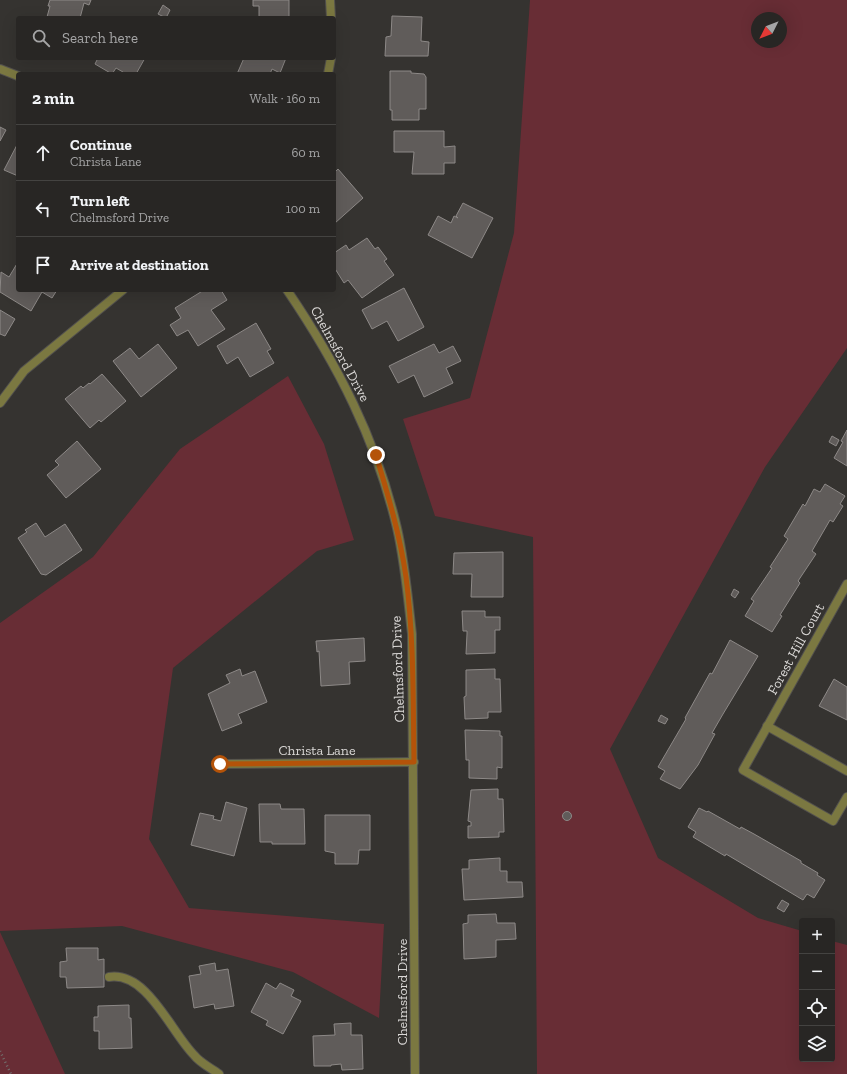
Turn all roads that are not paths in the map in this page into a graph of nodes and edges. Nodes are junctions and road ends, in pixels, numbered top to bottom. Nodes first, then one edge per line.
1 (330, 0) edge
2 (331, 16) edge
3 (332, 60) edge
4 (0, 69) edge
5 (328, 72) edge
6 (16, 75) edge
7 (121, 292) edge
8 (288, 292) edge
9 (0, 403) edge
10 (847, 584) edge
11 (768, 726) junction
12 (414, 762) junction
13 (220, 764) dead end
14 (847, 771) edge
15 (847, 797) edge
16 (109, 977) dead end
17 (218, 1074) edge
18 (415, 1074) edge

1 - 2 street
3 - 5 street
4 - 6 street
7 - 9 street
8 - 12 street, Chelmsford Drive
10 - 11 street, Forest Hill Court
11 - 14 street
11 - 15 street, Forest Hill Court
12 - 13 street, Christa Lane
12 - 18 street, Chelmsford Drive
16 - 17 street

